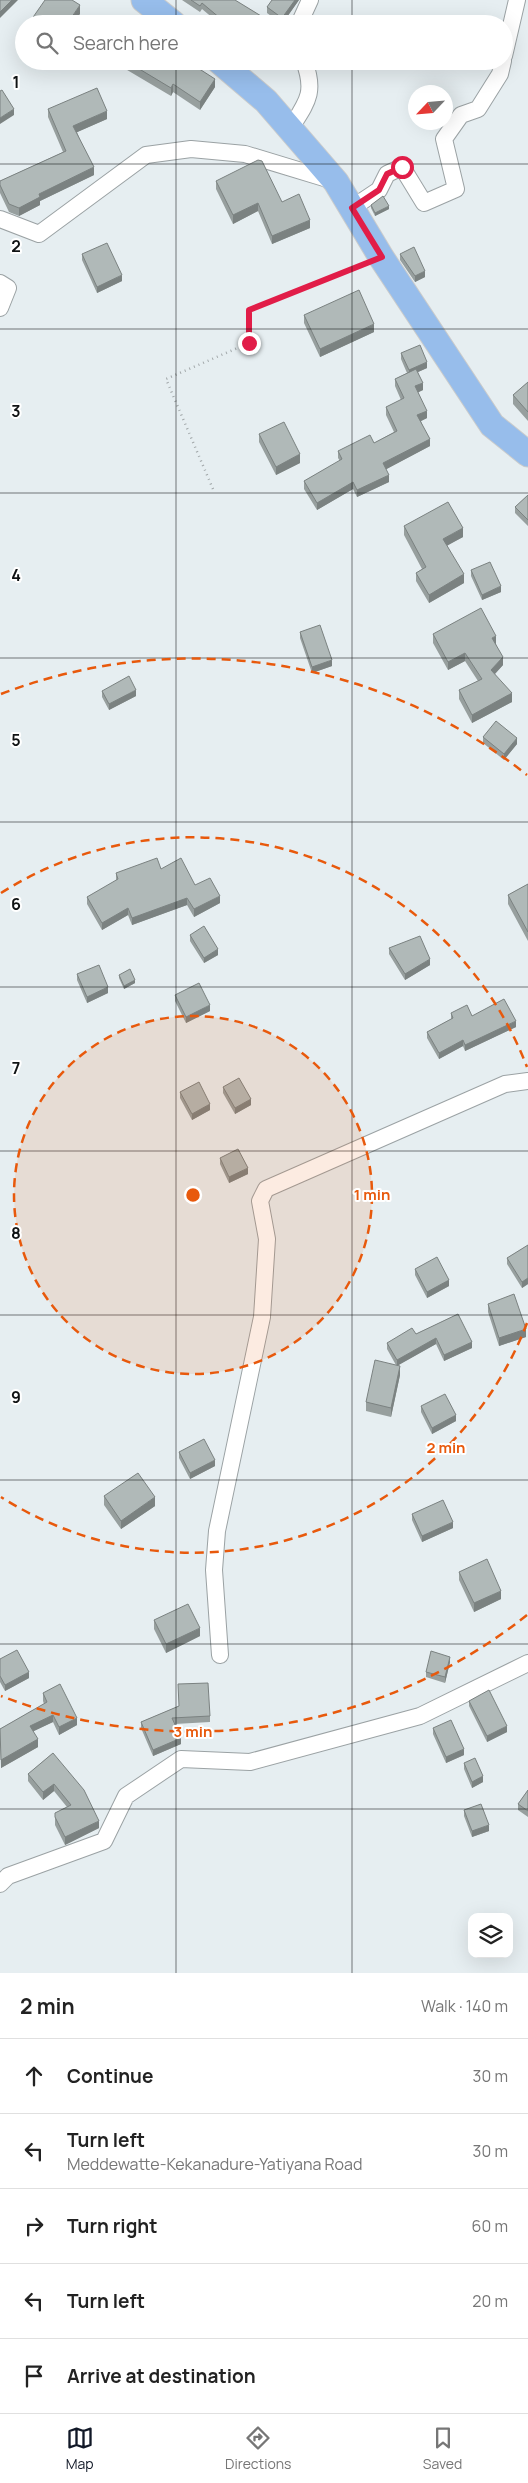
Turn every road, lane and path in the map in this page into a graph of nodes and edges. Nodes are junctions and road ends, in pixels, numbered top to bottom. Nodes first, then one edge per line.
1 (144, 0) edge
2 (310, 0) edge
3 (518, 0) edge
4 (163, 15) edge
5 (303, 15) edge
6 (513, 20) edge
7 (230, 70) edge
8 (308, 70) edge
9 (501, 70) edge
10 (290, 130) junction
11 (336, 182) junction
12 (352, 208) junction
13 (0, 219) edge
14 (382, 257) junction
15 (0, 283) edge
16 (0, 308) edge
17 (528, 454) edge
18 (213, 489) dead end
19 (528, 1081) edge
20 (220, 1655) dead end
21 (528, 1663) edge
22 (0, 1884) edge

1 - 4 main road
2 - 5 street
3 - 6 street
7 - 10 main road
8 - 10 street
9 - 12 street
10 - 11 main road
11 - 12 main road
11 - 13 street
12 - 14 main road
14 - 17 main road
14 - 18 path
15 - 16 street
19 - 20 street
21 - 22 street

